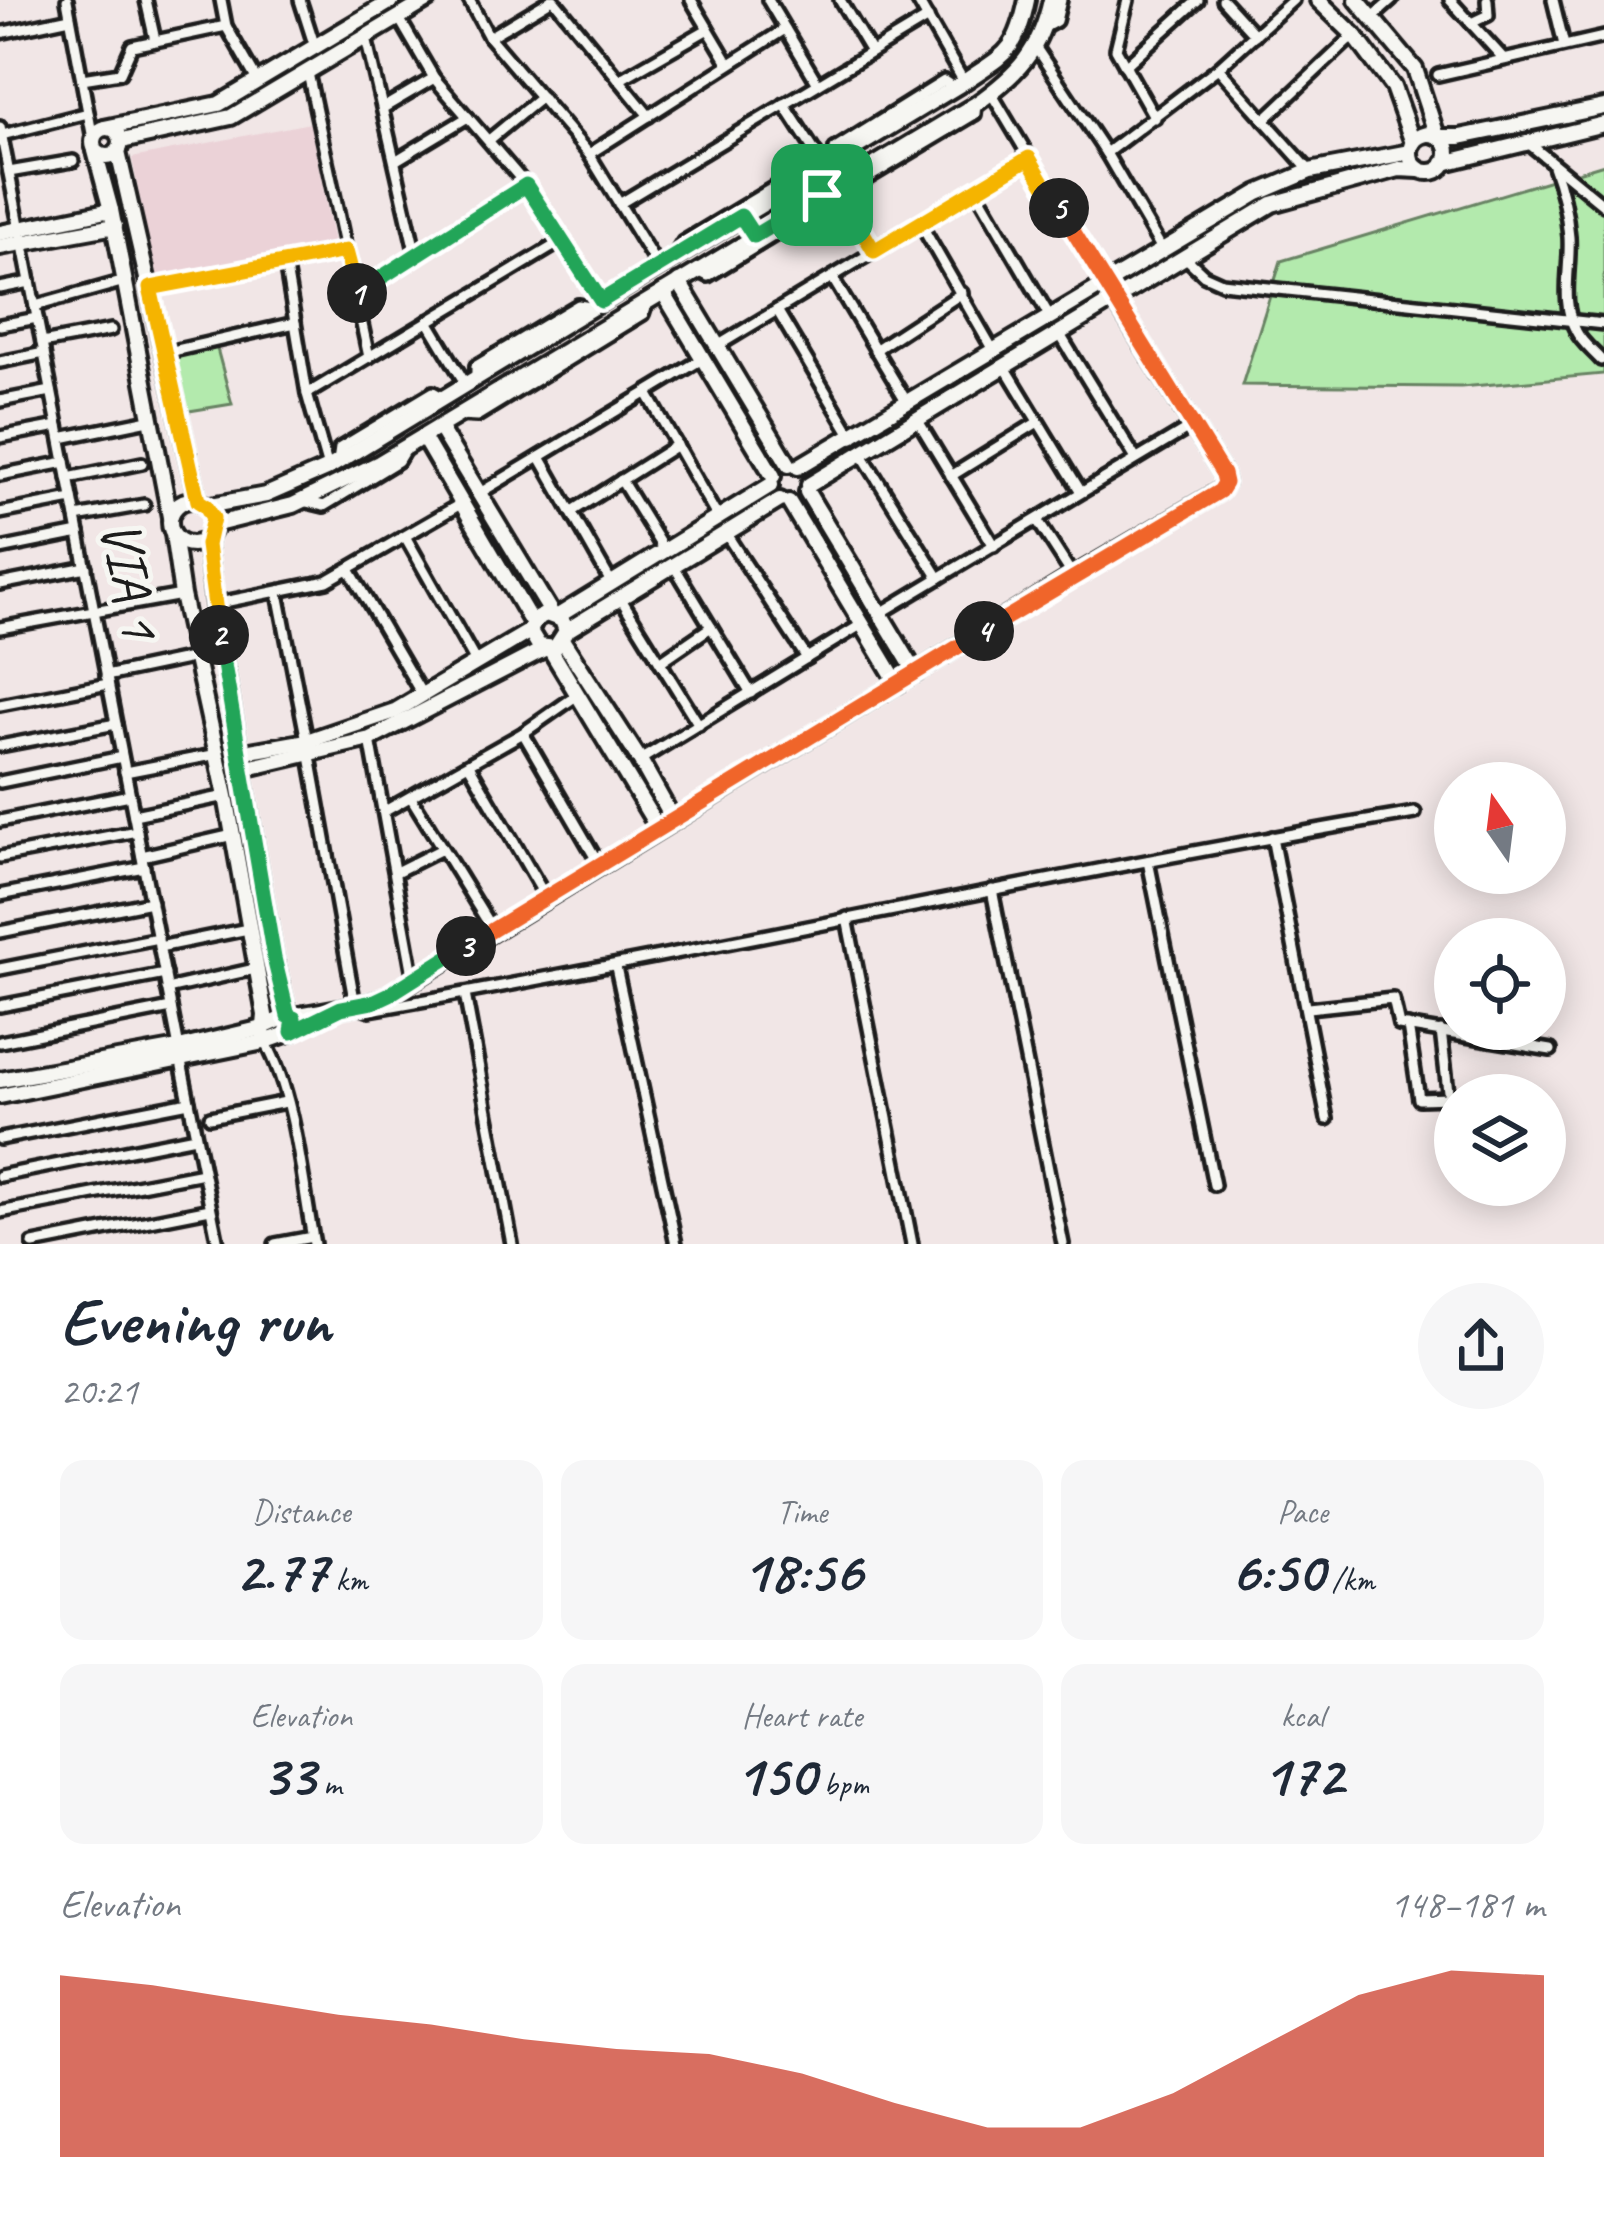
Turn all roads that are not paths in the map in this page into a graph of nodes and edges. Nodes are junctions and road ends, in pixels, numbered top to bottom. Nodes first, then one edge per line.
1 (67, 0) edge
2 (146, 0) edge
3 (221, 0) edge
4 (300, 0) edge
5 (428, 0) edge
6 (469, 0) edge
7 (552, 0) edge
8 (691, 0) edge
9 (768, 0) edge
10 (840, 0) edge
11 (917, 0) edge
12 (1027, 0) edge
13 (1051, 0) edge
14 (1061, 0) edge
15 (1128, 0) edge
16 (1198, 0) edge
17 (1223, 0) edge
18 (1293, 0) edge
19 (1318, 0) edge
20 (1357, 0) edge
21 (1392, 0) edge
22 (1450, 0) edge
23 (1487, 0) edge
24 (1553, 0) edge
25 (382, 6) edge
26 (1373, 17) junction
27 (70, 18) junction
28 (928, 18) junction
29 (1471, 23) junction
30 (226, 26) junction
31 (1045, 27) junction
32 (708, 28) junction
33 (381, 29) junction
34 (785, 29) junction
35 (0, 33) edge
36 (1256, 35) junction
37 (1354, 35) junction
38 (489, 37) junction
39 (1604, 37) edge
40 (154, 40) junction
41 (1564, 45) junction
42 (315, 47) junction
43 (1036, 48) junction
44 (871, 52) junction
45 (1503, 58) junction
46 (730, 64) junction
47 (1125, 66) junction
48 (1218, 68) junction
49 (308, 73) junction
50 (1438, 75) dead end
51 (434, 78) junction
52 (82, 79) junction
53 (619, 80) junction
54 (258, 82) junction
55 (818, 84) junction
56 (959, 85) junction
57 (991, 93) junction
58 (541, 97) junction
59 (784, 104) junction
60 (976, 104) junction
61 (382, 107) junction
62 (1604, 107) edge
63 (88, 113) junction
64 (649, 116) junction
65 (468, 117) junction
66 (1155, 118) junction
67 (1264, 120) junction
68 (1604, 124) edge
69 (1, 131) edge
70 (1439, 137) junction
71 (97, 139) junction
72 (489, 140) junction
73 (868, 140) junction
74 (1527, 142) junction
75 (120, 146) junction
76 (1411, 147) junction
77 (1106, 153) junction
78 (3, 154) edge
79 (589, 154) junction
80 (1029, 158) junction
81 (882, 160) junction
82 (73, 161) dead end
83 (395, 161) junction
84 (829, 163) junction
85 (1552, 163) junction
86 (1444, 164) junction
87 (1419, 170) junction
88 (1310, 171) junction
89 (9, 172) junction
90 (804, 178) junction
91 (526, 185) junction
92 (835, 188) junction
93 (976, 190) junction
94 (6, 191) edge
95 (619, 204) junction
96 (1604, 205) edge
97 (741, 216) junction
98 (113, 218) junction
99 (920, 224) junction
100 (0, 233) edge
101 (21, 236) junction
102 (754, 236) junction
103 (562, 241) junction
104 (0, 248) edge
105 (1162, 249) junction
106 (346, 251) junction
107 (874, 251) junction
108 (416, 255) junction
109 (674, 257) junction
110 (1186, 258) junction
111 (284, 262) junction
112 (658, 267) junction
113 (698, 271) junction
114 (832, 277) junction
115 (125, 281) junction
116 (30, 282) junction
117 (679, 282) junction
118 (1105, 284) junction
119 (0, 288) edge
120 (663, 292) junction
121 (356, 293) junction
122 (962, 293) junction
123 (1114, 300) junction
124 (153, 302) junction
125 (647, 302) junction
126 (596, 304) junction
127 (777, 310) junction
128 (36, 312) junction
129 (131, 314) junction
130 (1050, 317) junction
131 (1572, 320) junction
132 (428, 321) junction
133 (295, 323) junction
134 (1604, 324) edge
135 (0, 326) edge
136 (111, 330) dead end
137 (1060, 333) junction
138 (532, 343) junction
139 (719, 345) junction
140 (43, 348) junction
141 (875, 350) junction
142 (993, 350) junction
143 (164, 353) junction
144 (369, 356) junction
145 (704, 358) junction
146 (1601, 360) edge
147 (0, 362) edge
148 (544, 364) junction
149 (1005, 367) junction
150 (471, 379) junction
151 (51, 391) junction
152 (647, 393) junction
153 (307, 394) junction
154 (0, 401) edge
155 (908, 404) junction
156 (459, 415) junction
157 (916, 419) junction
158 (149, 420) junction
159 (1038, 422) junction
160 (1194, 425) junction
161 (58, 426) junction
162 (439, 427) junction
163 (423, 436) junction
164 (0, 437) edge
165 (853, 438) junction
166 (61, 439) junction
167 (676, 445) junction
168 (861, 453) junction
169 (540, 457) junction
170 (1136, 459) junction
171 (65, 462) junction
172 (142, 464) dead end
173 (333, 465) junction
174 (794, 466) junction
175 (0, 475) edge
176 (951, 476) junction
177 (68, 478) junction
178 (621, 480) junction
179 (772, 480) junction
180 (808, 489) junction
181 (1081, 493) junction
182 (471, 498) junction
183 (72, 499) junction
184 (785, 501) junction
185 (202, 503) junction
186 (144, 505) dead end
187 (571, 512) junction
188 (0, 513) edge
189 (76, 517) junction
190 (170, 517) junction
191 (718, 518) junction
192 (1036, 520) junction
193 (212, 529) junction
194 (79, 533) junction
195 (173, 534) junction
196 (726, 534) junction
197 (406, 538) junction
198 (994, 546) junction
199 (0, 549) edge
200 (664, 550) junction
201 (674, 566) junction
202 (86, 567) junction
203 (350, 571) junction
204 (1073, 575) junction
205 (939, 578) junction
206 (611, 582) junction
207 (0, 584) edge
208 (278, 593) junction
209 (182, 595) junction
210 (621, 599) junction
211 (214, 604) junction
212 (94, 610) junction
213 (879, 614) junction
214 (555, 615) junction
215 (864, 623) junction
216 (531, 627) junction
217 (711, 627) junction
218 (0, 628) edge
219 (556, 642) junction
220 (196, 657) junction
221 (807, 658) junction
222 (660, 662) junction
223 (478, 664) junction
224 (916, 673) junction
225 (107, 680) junction
226 (898, 684) junction
227 (751, 693) junction
228 (576, 695) junction
229 (423, 696) junction
230 (0, 705) edge
231 (116, 724) junction
232 (699, 725) junction
233 (523, 733) junction
234 (370, 739) junction
235 (0, 746) edge
236 (308, 748) junction
237 (239, 753) junction
238 (218, 754) junction
239 (122, 757) junction
240 (640, 760) junction
241 (469, 764) junction
242 (242, 769) junction
243 (125, 772) junction
244 (222, 774) junction
245 (0, 782) edge
246 (130, 795) junction
247 (226, 796) junction
248 (412, 799) junction
249 (386, 811) junction
250 (1415, 813) dead end
251 (134, 814) junction
252 (673, 819) junction
253 (0, 821) edge
254 (658, 828) junction
255 (137, 830) junction
256 (233, 835) junction
257 (1272, 837) junction
258 (442, 849) junction
259 (0, 857) edge
260 (143, 861) junction
261 (1148, 861) junction
262 (599, 864) junction
263 (396, 872) junction
264 (992, 890) junction
265 (0, 895) edge
266 (545, 896) junction
267 (151, 902) junction
268 (847, 918) junction
269 (248, 929) junction
270 (492, 929) junction
271 (0, 932) edge
272 (159, 942) junction
273 (616, 967) junction
274 (0, 969) edge
275 (255, 969) junction
276 (164, 974) junction
277 (414, 980) junction
278 (167, 989) junction
279 (464, 994) junction
280 (0, 1006) edge
281 (348, 1006) junction
282 (171, 1008) junction
283 (1308, 1008) junction
284 (1408, 1026) junction
285 (276, 1030) junction
286 (1434, 1030) edge
287 (0, 1042) edge
288 (180, 1055) junction
289 (54, 1069) junction
290 (0, 1080) edge
291 (28, 1082) junction
292 (53, 1086) junction
293 (0, 1096) edge
294 (1434, 1099) edge
295 (189, 1102) junction
296 (286, 1102) junction
297 (210, 1117) dead end
298 (1328, 1118) dead end
299 (195, 1137) junction
300 (0, 1139) edge
301 (202, 1173) junction
302 (0, 1176) edge
303 (1214, 1185) dead end
304 (210, 1209) junction
305 (0, 1212) edge
306 (313, 1240) edge
307 (33, 1244) edge
308 (217, 1244) edge
309 (275, 1244) edge
310 (512, 1244) edge
311 (676, 1244) edge
312 (912, 1244) edge
313 (1063, 1244) edge

1 - 27 street
2 - 40 street
3 - 30 street
4 - 42 street
5 - 33 street
6 - 38 street
7 - 38 street
7 - 53 street
8 - 32 street
9 - 34 street
10 - 44 street
11 - 28 street
12 - 56 street
13 - 31 street
14 - 31 street
15 - 47 street
16 - 47 street
17 - 36 street
18 - 36 street
19 - 37 street
20 - 26 street
21 - 26 street
22 - 29 street
23 - 29 street
24 - 41 street
25 - 33 street
25 - 42 street
26 - 70 street
27 - 35 street
27 - 52 street
28 - 44 street
28 - 56 street
29 - 45 street
30 - 40 street
30 - 54 street
31 - 43 street
32 - 46 street
32 - 53 street
33 - 49 street
33 - 51 street
33 - 61 street
34 - 46 street
34 - 55 street
36 - 48 street
37 - 67 street
37 - 76 street
38 - 58 street
39 - 41 street
40 - 52 street
41 - 45 street
42 - 54 street
43 - 57 street
43 - 77 street
44 - 55 street
45 - 50 street
46 - 64 street
47 - 66 street
48 - 66 street
48 - 67 street
49 - 75 street
49 - 106 street
51 - 61 street
51 - 65 street
52 - 63 street
53 - 64 street
54 - 71 street
55 - 59 street
56 - 73 street
56 - 84 street
57 - 60 street
57 - 80 street
58 - 72 street
58 - 79 street
59 - 84 street
59 - 95 street
60 - 81 street
60 - 92 street
61 - 83 street
62 - 70 street
63 - 69 street
63 - 71 street
64 - 79 street
65 - 72 street
65 - 83 street
66 - 77 street
67 - 88 street
68 - 74 street
69 - 78 street, VIA 1
70 - 76 street
70 - 86 street
71 - 75 street
71 - 75 street
71 - 98 street
72 - 91 street
73 - 81 street
73 - 84 street
74 - 85 street
74 - 86 street
75 - 124 street
76 - 87 street
76 - 88 street
77 - 105 street
78 - 89 street, VIA 1
79 - 95 street
80 - 93 street
80 - 118 street
81 - 92 street
82 - 89 street
83 - 108 street
84 - 90 street
85 - 96 street
85 - 131 street
86 - 87 street
87 - 110 street
88 - 105 street
89 - 94 street, VIA 1
90 - 97 street
90 - 109 street
91 - 103 street
91 - 108 street
92 - 102 street
92 - 107 street
92 - 113 street
93 - 99 street
93 - 130 street
94 - 101 street, VIA 1
95 - 112 street
97 - 102 street
97 - 109 street
98 - 101 street
98 - 115 street
99 - 107 street
99 - 122 street
100 - 101 street
101 - 104 street
101 - 116 street, VIA 1
102 - 113 street
103 - 126 street
103 - 132 street
105 - 118 street
106 - 111 street
106 - 121 street
107 - 114 street
108 - 121 street
109 - 112 street
110 - 123 street
110 - 131 street
111 - 124 street
111 - 133 street
112 - 126 street
113 - 117 street
114 - 127 street
114 - 141 street
115 - 128 street
115 - 129 street
116 - 119 street
116 - 128 street, VIA 1
117 - 120 street
117 - 139 street
118 - 123 street
118 - 130 street
120 - 125 street
120 - 145 street
121 - 144 street
122 - 141 street
122 - 142 street
123 - 137 street
123 - 160 street
124 - 129 street
124 - 143 street
125 - 148 street
125 - 156 street
126 - 138 street
126 - 150 street
127 - 139 street
127 - 165 street
128 - 135 street
128 - 140 street, VIA 1
129 - 158 street
130 - 142 street
131 - 134 street
131 - 146 street
132 - 144 street
132 - 150 street
133 - 143 street
133 - 153 street
136 - 140 street
137 - 149 street
137 - 170 street
138 - 148 street
138 - 150 street
139 - 174 street
140 - 147 street
140 - 151 street, VIA 1
141 - 155 street
142 - 155 street
143 - 185 street
144 - 153 street
145 - 152 street
145 - 179 street
148 - 156 street
149 - 157 street
149 - 159 street
150 - 173 street
151 - 154 street
151 - 161 street, VIA 1
152 - 167 street
152 - 169 street
153 - 173 street
155 - 165 street
156 - 162 street
157 - 168 street
157 - 176 street
158 - 166 street
158 - 190 street
159 - 176 street
159 - 181 street
160 - 170 street
160 - 204 street
161 - 164 street
161 - 166 street, VIA 1
162 - 163 street
162 - 182 street
163 - 182 street
163 - 193 street
165 - 174 street
166 - 171 street, VIA 1
167 - 178 street
167 - 191 street
168 - 180 street
168 - 205 street
169 - 182 street
169 - 187 street
170 - 181 street
171 - 175 street
171 - 177 street, VIA 1
172 - 177 street
173 - 185 street
174 - 179 street
174 - 180 street
176 - 198 street
177 - 183 street, VIA 1
178 - 187 street
178 - 200 street
179 - 184 street
179 - 191 street
180 - 184 street
180 - 213 street
181 - 192 street
182 - 197 street
182 - 214 street
182 - 216 street
183 - 188 street
183 - 189 street, VIA 1
184 - 196 street
184 - 215 street
185 - 190 street
185 - 193 street
186 - 189 street
187 - 206 street
189 - 194 street, VIA 1
190 - 195 street
191 - 200 street
192 - 198 street
192 - 204 street
193 - 195 street
193 - 211 street
194 - 199 street
194 - 202 street, VIA 1
195 - 209 street
196 - 201 street
196 - 221 street
197 - 203 street
197 - 223 street
198 - 205 street
200 - 206 street
201 - 210 street
201 - 217 street
202 - 207 street
202 - 212 street, VIA 1
203 - 208 street
203 - 229 street
204 - 224 street
205 - 213 street
206 - 214 street
208 - 211 street
208 - 236 street
209 - 212 street
209 - 220 street
210 - 219 street
210 - 222 street
211 - 237 street
212 - 218 street
212 - 225 street, VIA 1
213 - 224 street
214 - 216 street
214 - 219 street
215 - 221 street
215 - 226 street
216 - 219 street
216 - 223 street
217 - 222 street
217 - 227 street
219 - 228 street
219 - 234 street
219 - 240 street
220 - 225 street
220 - 238 street
221 - 227 street
222 - 232 street
223 - 229 street
224 - 226 street
225 - 230 street
225 - 231 street, VIA 1
226 - 252 street
227 - 232 street
228 - 233 street
228 - 254 street
229 - 236 street
231 - 235 street
231 - 239 street, VIA 1
232 - 240 street
233 - 241 street
233 - 262 street
234 - 236 street
234 - 249 street
236 - 237 street
236 - 242 street
236 - 281 street
237 - 242 street
238 - 243 street
238 - 244 street
239 - 243 street, VIA 1
239 - 245 street
240 - 252 street
241 - 248 street
241 - 266 street
242 - 244 street
242 - 285 street
243 - 246 street, VIA 1
244 - 247 street
246 - 251 street, VIA 1
246 - 253 street
247 - 251 street
247 - 256 street
248 - 249 street
248 - 258 street
249 - 263 street
250 - 257 street
251 - 255 street, VIA 1
252 - 254 street
254 - 262 street
255 - 259 street
255 - 260 street, VIA 1
256 - 260 street
256 - 269 street
257 - 261 street
257 - 283 street
258 - 263 street
258 - 270 street
260 - 265 street
260 - 267 street, VIA 1
261 - 264 street
261 - 303 street
262 - 266 street
263 - 277 street
264 - 268 street
264 - 313 street
266 - 270 street
267 - 271 street
267 - 272 street, VIA 1
268 - 273 street
268 - 312 street
269 - 272 street
269 - 275 street
270 - 277 street
272 - 274 street
272 - 276 street, VIA 1
273 - 279 street
273 - 311 street
275 - 278 street
275 - 285 street
276 - 278 street, VIA 1
276 - 280 street
277 - 281 street
278 - 282 street, VIA 1
279 - 281 street
279 - 310 street
281 - 285 street
282 - 287 street
282 - 288 street, VIA 1
283 - 284 street
283 - 298 street
284 - 286 street
284 - 294 street
285 - 288 street
285 - 296 street
288 - 289 street
288 - 292 street
288 - 295 street, VIA 1
289 - 291 street
289 - 292 street
290 - 291 street
291 - 292 street
291 - 293 street
295 - 299 street, VIA 1
295 - 300 street
296 - 297 street
296 - 306 street
299 - 301 street, VIA 1
299 - 302 street
301 - 304 street, VIA 1
301 - 305 street
304 - 307 street
304 - 308 street, VIA 1
306 - 309 street

